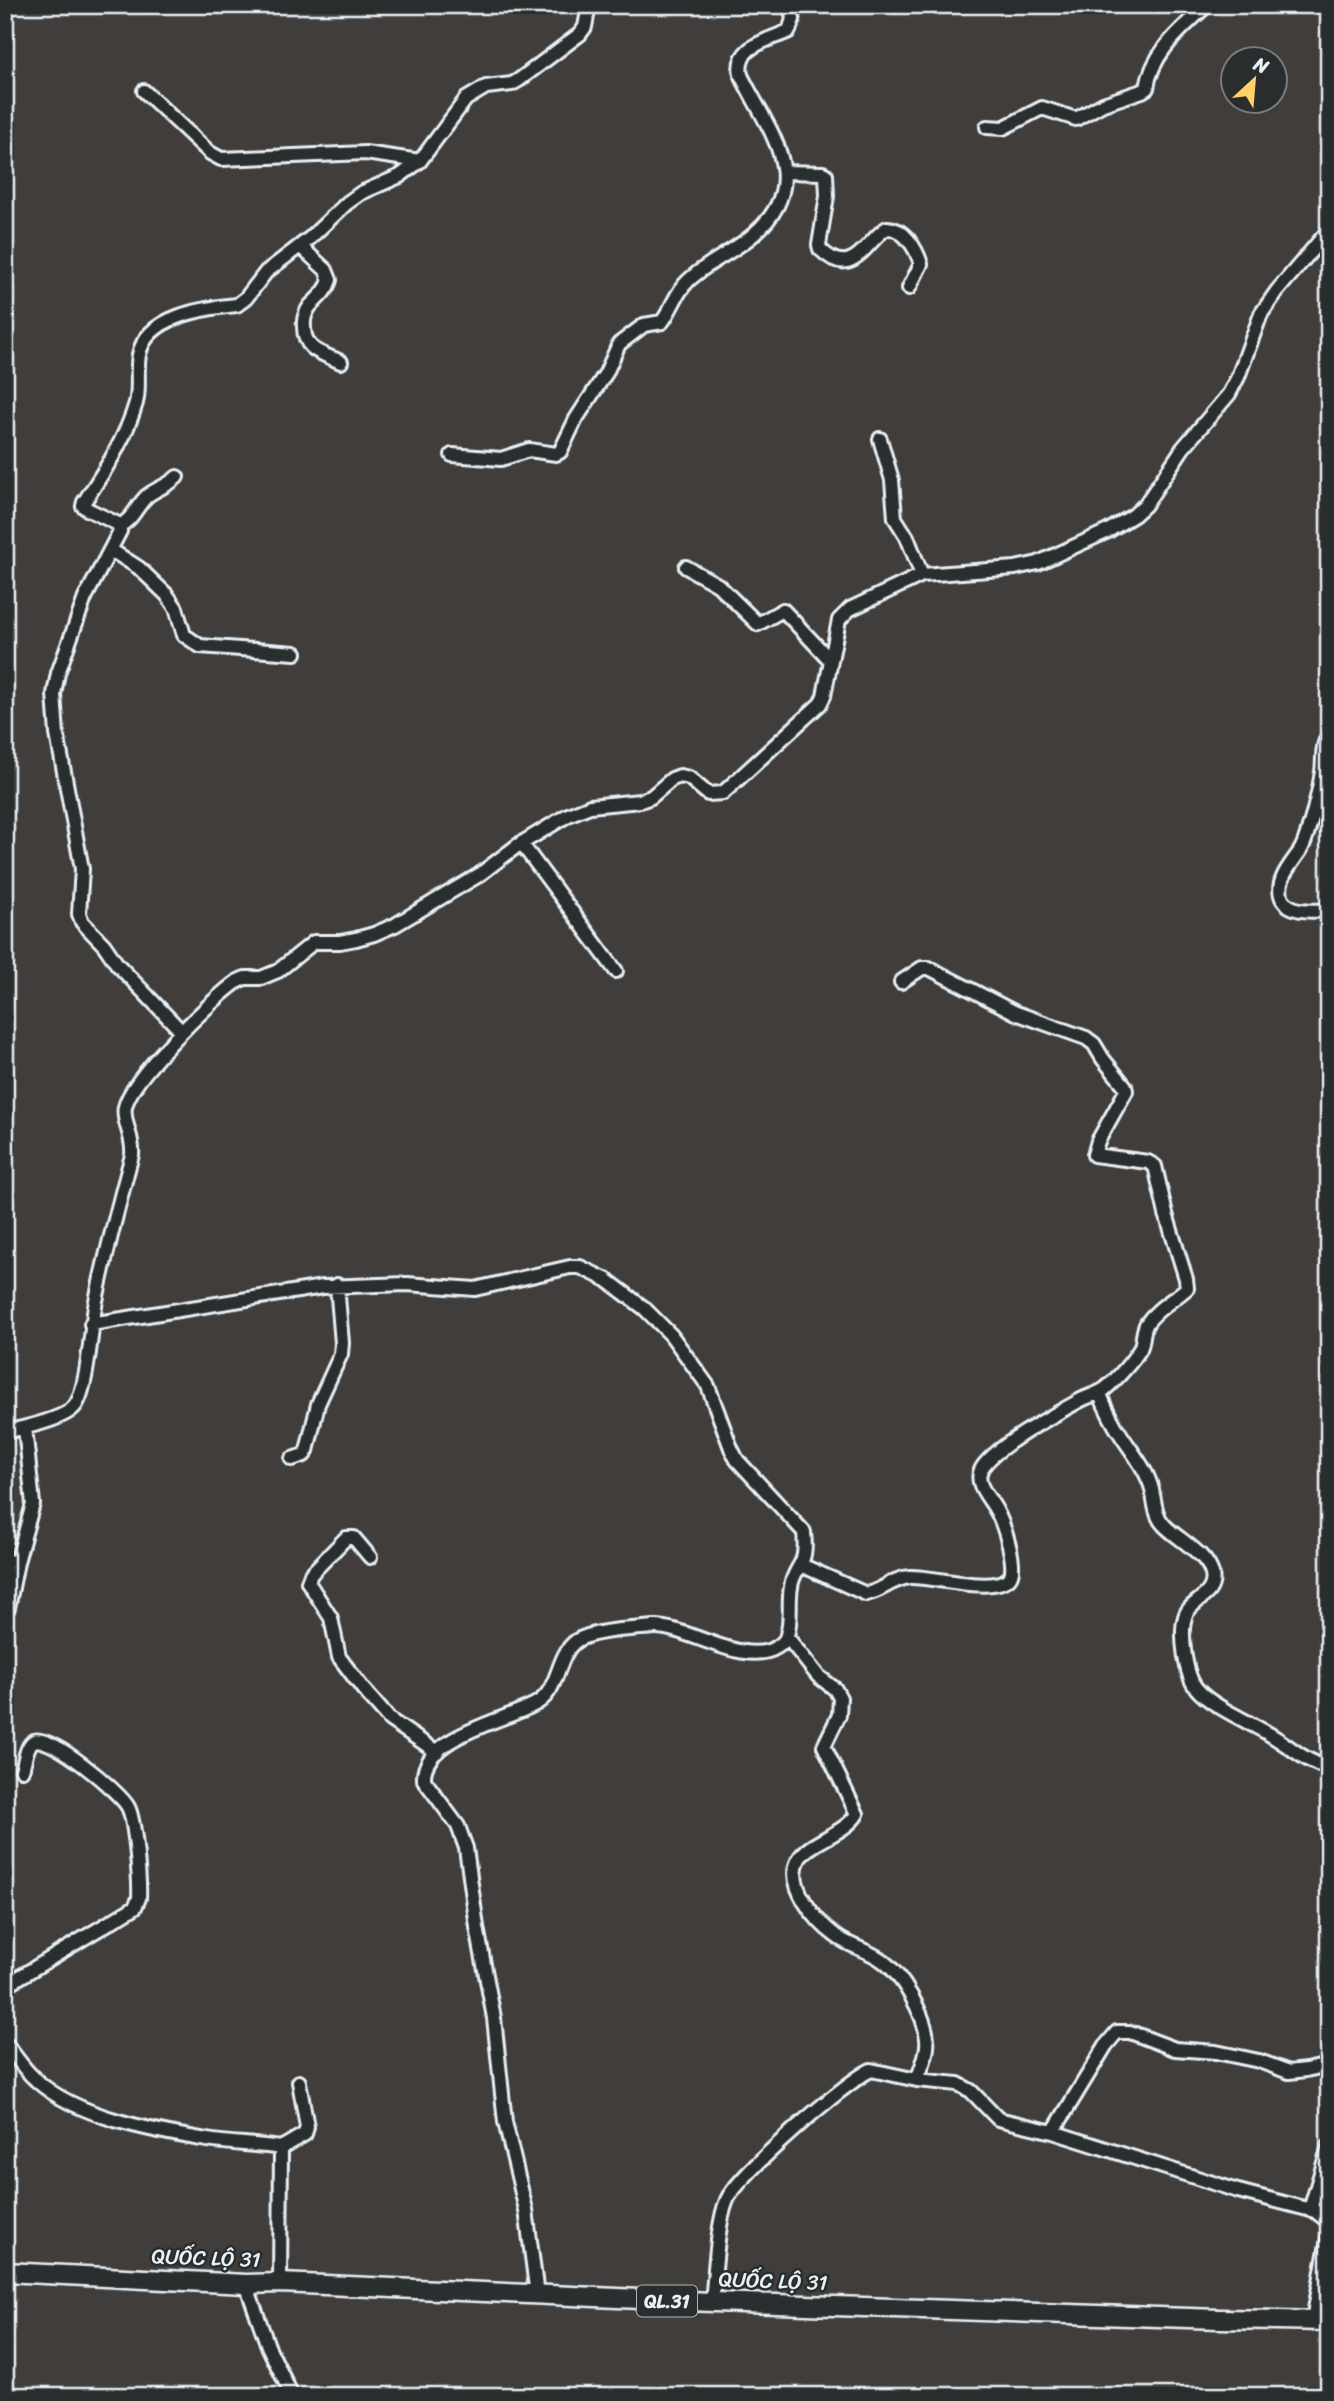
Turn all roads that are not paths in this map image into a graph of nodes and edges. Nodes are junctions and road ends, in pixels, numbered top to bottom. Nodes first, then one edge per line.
1 (589, 5) edge
2 (790, 5) edge
3 (1207, 5) edge
4 (144, 91) dead end
5 (987, 127) dead end
6 (420, 161) junction
7 (785, 172) junction
8 (1329, 230) edge
9 (300, 246) junction
10 (909, 288) dead end
11 (341, 362) dead end
12 (880, 439) dead end
13 (452, 455) dead end
14 (177, 477) dead end
15 (120, 526) junction
16 (111, 550) junction
17 (686, 567) dead end
18 (922, 575) junction
19 (295, 653) dead end
20 (830, 660) junction
21 (1329, 735) edge
22 (521, 844) junction
23 (1329, 911) edge
24 (616, 971) dead end
25 (901, 982) dead end
26 (181, 1031) junction
27 (337, 1285) junction
28 (91, 1324) junction
29 (1099, 1392) junction
30 (25, 1428) junction
31 (5, 1432) edge
32 (292, 1459) dead end
33 (370, 1557) dead end
34 (11, 1561) edge
35 (801, 1565) junction
36 (8, 1608) dead end
37 (787, 1637) junction
38 (437, 1752) junction
39 (1329, 1768) edge
40 (22, 1770) dead end
41 (5, 1986) edge
42 (5, 2043) edge
43 (1329, 2065) edge
44 (918, 2080) junction
45 (299, 2082) dead end
46 (1053, 2132) junction
47 (1329, 2146) edge
48 (281, 2148) junction
49 (1310, 2210) junction
50 (1329, 2222) edge
51 (1329, 2233) edge
52 (5, 2272) edge
53 (280, 2283) junction
54 (246, 2284) junction
55 (537, 2295) junction
56 (712, 2302) junction
57 (1321, 2321) edge
58 (292, 2396) edge

1 - 6 street
2 - 7 street
3 - 5 street
4 - 6 street
6 - 9 street
7 - 10 street
7 - 13 street
8 - 18 street
9 - 11 street
9 - 15 street
12 - 18 street
14 - 15 street
15 - 16 street
16 - 19 street
16 - 26 street
17 - 20 street
18 - 20 street
20 - 22 street
21 - 23 street
22 - 24 street
22 - 26 street
25 - 29 street
26 - 28 street
27 - 28 street
27 - 32 street
27 - 35 street
28 - 30 street
29 - 35 street
29 - 39 street
30 - 31 street
30 - 34 street
33 - 38 street
34 - 36 street
35 - 37 street
37 - 38 street
37 - 44 street
38 - 55 street
40 - 41 street
42 - 48 street
43 - 46 street
44 - 46 street
44 - 56 street
45 - 48 street
46 - 49 street
47 - 49 street
48 - 53 street
49 - 50 street
51 - 57 street
52 - 54 highway, QUỐC LỘ 31 / QL.31
53 - 54 highway, QUỐC LỘ 31 / QL.31
53 - 55 highway, QUỐC LỘ 31 / QL.31
54 - 58 street
55 - 56 highway, QUỐC LỘ 31 / QL.31
56 - 57 highway, QUỐC LỘ 31 / QL.31

